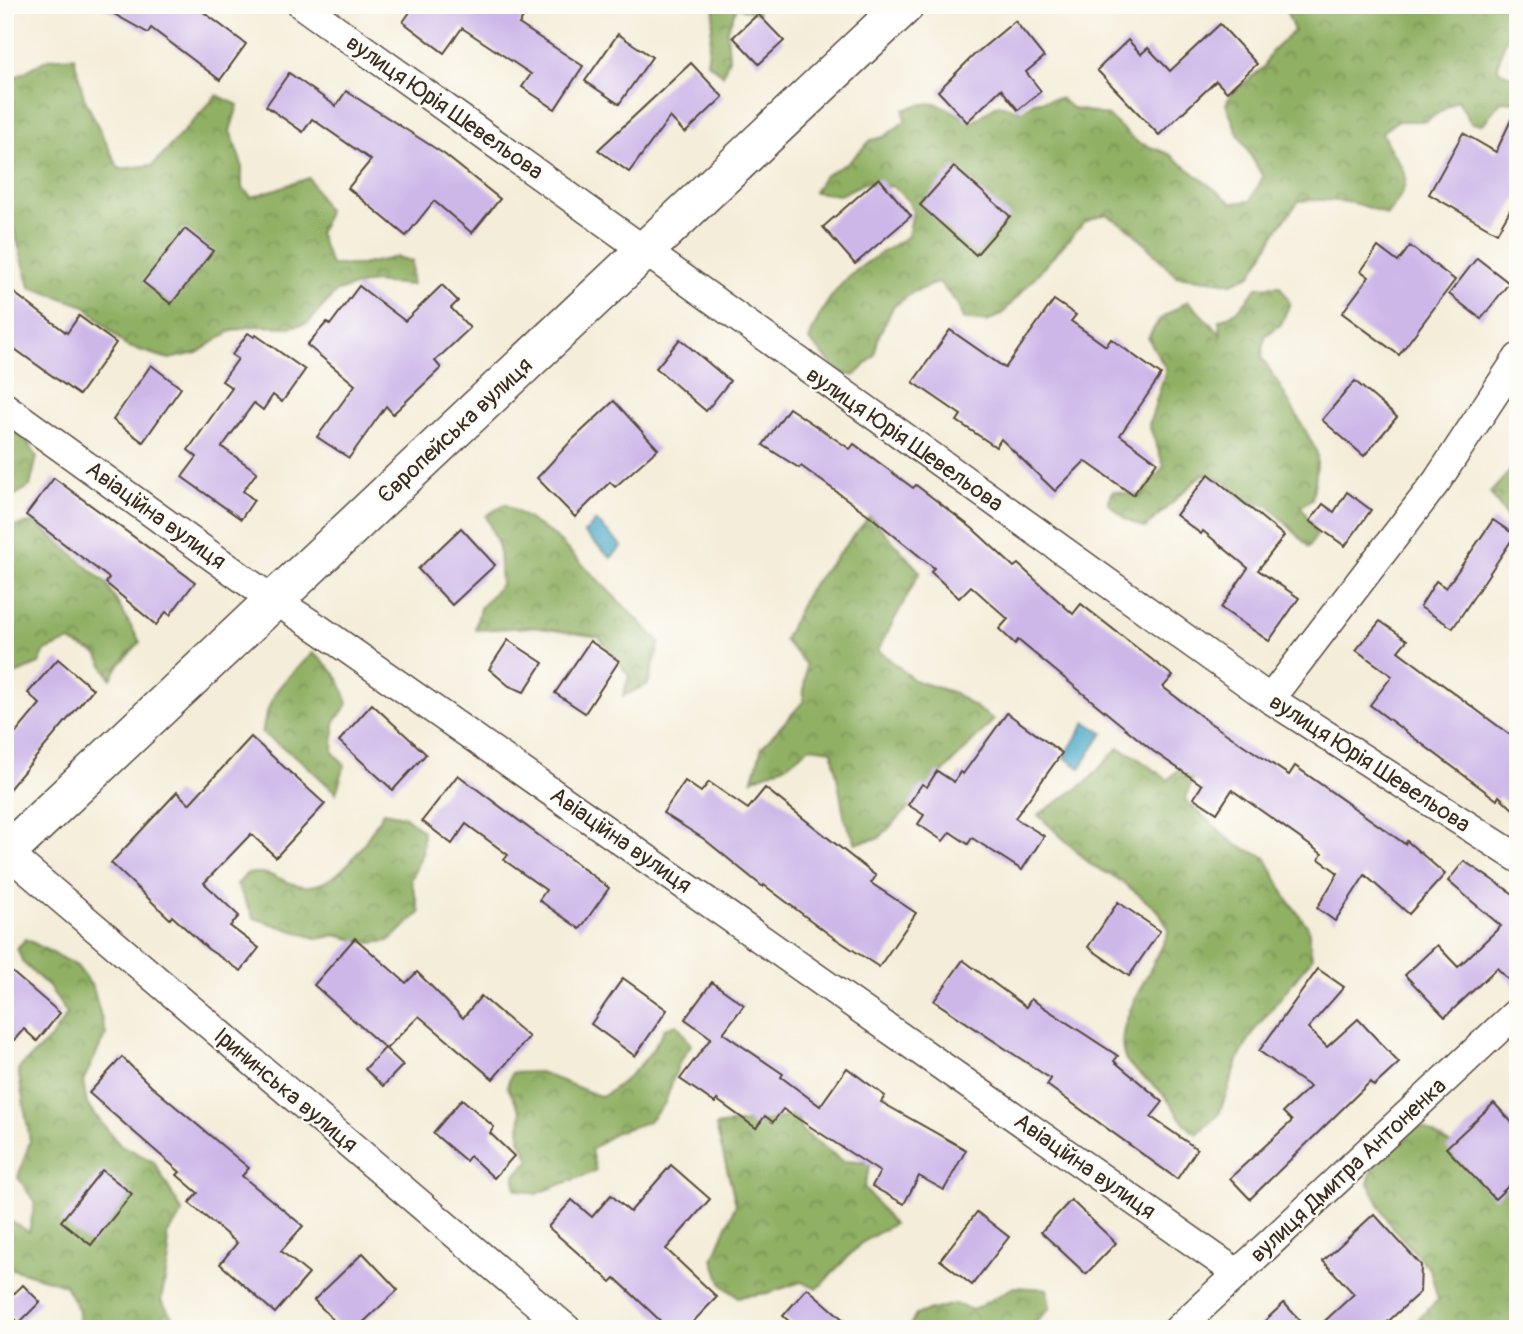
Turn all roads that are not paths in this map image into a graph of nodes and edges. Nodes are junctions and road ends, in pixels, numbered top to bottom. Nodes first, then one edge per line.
1 (302, 5) edge
2 (905, 5) edge
3 (644, 251) junction
4 (1518, 358) edge
5 (5, 407) edge
6 (274, 600) junction
7 (1270, 699) junction
8 (6, 853) edge
9 (1518, 858) edge
10 (1518, 1011) edge
11 (1237, 1273) junction
12 (567, 1329) edge
13 (1178, 1329) edge

1 - 3 street, вулиця Юрія Шевельова
2 - 3 main road, Європейська вулиця
3 - 6 main road, Європейська вулиця
3 - 7 street, вулиця Юрія Шевельова
4 - 7 street
5 - 6 street, Авіаційна вулиця
6 - 8 main road, Європейська вулиця
6 - 11 street, Авіаційна вулиця
7 - 9 street, вулиця Юрія Шевельова
8 - 12 street, Ірининська вулиця
10 - 11 street, вулиця Дмитра Антоненка
11 - 13 street, вулиця Дмитра Антоненка

